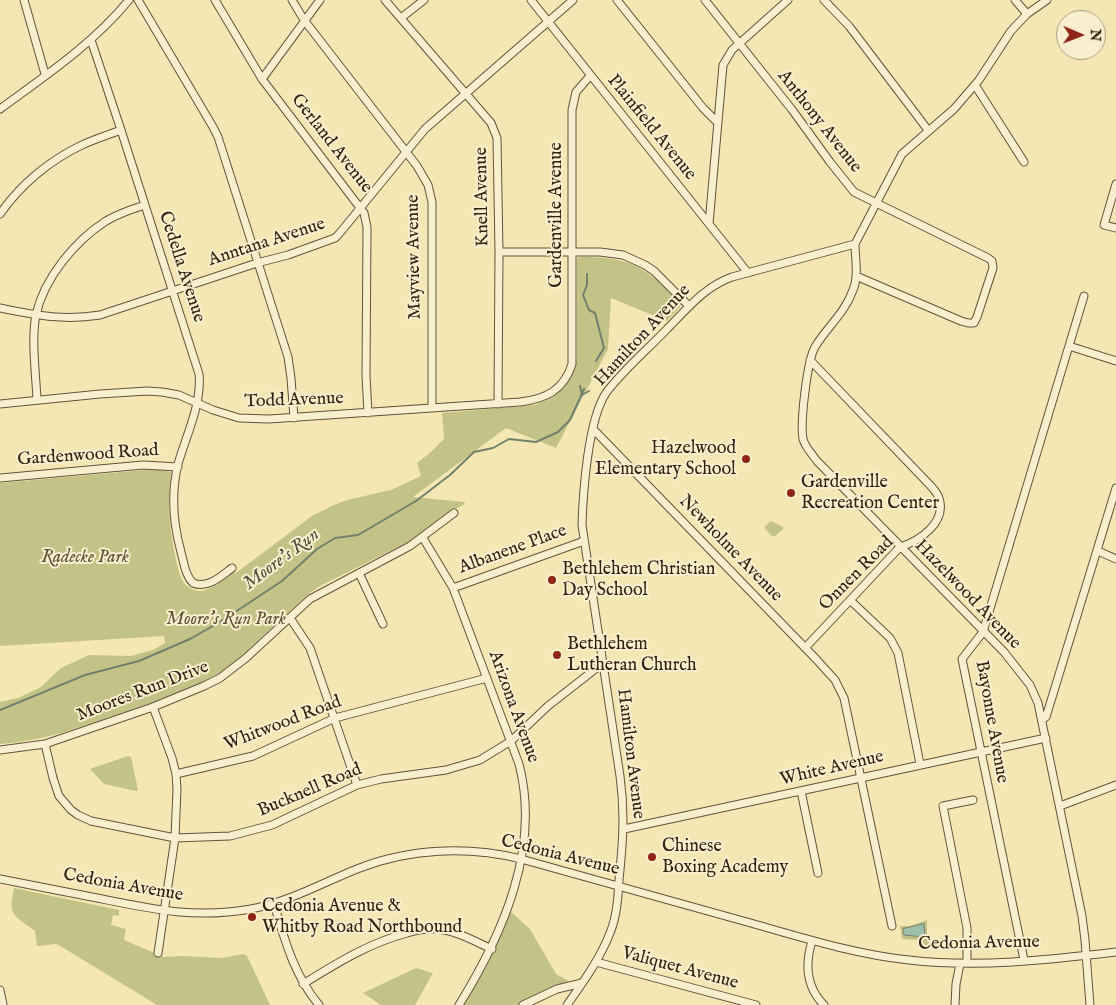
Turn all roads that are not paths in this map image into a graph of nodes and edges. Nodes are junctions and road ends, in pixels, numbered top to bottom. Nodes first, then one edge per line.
1 (24, 0) edge
2 (129, 0) edge
3 (138, 0) edge
4 (215, 0) edge
5 (292, 0) edge
6 (320, 0) edge
7 (384, 0) edge
8 (424, 0) edge
9 (531, 0) edge
10 (573, 0) edge
11 (617, 0) edge
12 (705, 0) edge
13 (788, 0) edge
14 (824, 0) edge
15 (1015, 0) edge
16 (1047, 0) edge
17 (1027, 14) junction
18 (401, 18) junction
19 (304, 20) junction
20 (548, 21) junction
21 (91, 40) junction
22 (739, 44) junction
23 (45, 74) junction
24 (590, 76) junction
25 (262, 79) junction
26 (975, 85) junction
27 (465, 93) junction
28 (0, 108) edge
29 (717, 122) junction
30 (121, 130) junction
31 (928, 130) junction
32 (406, 152) junction
33 (1024, 162) dead end
34 (1116, 184) edge
35 (877, 203) junction
36 (145, 204) junction
37 (361, 208) junction
38 (0, 214) edge
39 (709, 224) junction
40 (1116, 228) edge
41 (854, 244) junction
42 (499, 252) junction
43 (572, 253) junction
44 (257, 263) junction
45 (748, 273) junction
46 (856, 276) junction
47 (172, 290) junction
48 (1084, 296) dead end
49 (689, 306) junction
50 (0, 308) edge
51 (36, 315) junction
52 (1069, 346) junction
53 (572, 359) joint
54 (810, 360) junction
55 (1116, 361) edge
56 (37, 400) junction
57 (196, 402) junction
58 (0, 404) edge
59 (498, 404) junction
60 (432, 408) junction
61 (368, 413) junction
62 (294, 418) junction
63 (593, 429) junction
64 (178, 467) junction
65 (0, 478) edge
66 (1116, 488) edge
67 (454, 513) dead end
68 (424, 538) junction
69 (584, 541) junction
70 (900, 547) junction
71 (1098, 551) junction
72 (1116, 559) edge
73 (232, 568) dead end
74 (359, 573) junction
75 (453, 588) junction
76 (850, 600) junction
77 (290, 618) junction
78 (383, 624) dead end
79 (983, 632) junction
80 (804, 648) junction
81 (603, 664) junction
82 (487, 678) junction
83 (153, 707) junction
84 (335, 718) junction
85 (1042, 720) junction
86 (1046, 738) junction
87 (511, 741) junction
88 (45, 744) junction
89 (0, 750) edge
90 (980, 753) junction
91 (920, 764) junction
92 (176, 774) junction
93 (860, 778) junction
94 (357, 785) junction
95 (1116, 785) edge
96 (801, 791) junction
97 (973, 800) dead end
98 (1060, 806) junction
99 (624, 829) junction
100 (175, 838) junction
101 (521, 859) junction
102 (818, 873) dead end
103 (0, 878) edge
104 (619, 886) junction
105 (274, 904) junction
106 (164, 912) junction
107 (892, 926) dead end
108 (812, 940) junction
109 (492, 949) junction
110 (158, 952) dead end
111 (1116, 952) edge
112 (1086, 956) junction
113 (1024, 960) junction
114 (596, 962) junction
115 (964, 963) junction
116 (582, 982) junction
117 (303, 984) junction
118 (0, 990) edge
119 (3, 1005) edge
120 (319, 1005) edge
121 (459, 1005) edge
122 (522, 1005) edge
123 (567, 1005) edge
124 (756, 1005) edge
125 (824, 1005) edge
126 (955, 1005) edge
127 (1090, 1005) edge

1 - 23 street
2 - 21 street
3 - 44 street
4 - 25 street, Gerland Avenue
5 - 19 street, Mayview Avenue
6 - 19 street
7 - 18 street, Knell Avenue
8 - 18 street
9 - 20 street, Plainfield Avenue
10 - 20 street, Anntana Avenue
11 - 29 street
12 - 22 street, Anthony Avenue
13 - 22 street
14 - 31 street
15 - 17 street
16 - 17 street
17 - 26 street
18 - 27 street, Knell Avenue
19 - 25 street
19 - 32 street, Mayview Avenue
20 - 24 street, Plainfield Avenue
20 - 27 street, Anntana Avenue
21 - 23 street
21 - 30 street, Cedella Avenue
22 - 29 street
22 - 35 street, Anthony Avenue
23 - 28 street
24 - 39 street, Plainfield Avenue
24 - 43 street, Gardenville Avenue
25 - 37 street, Gerland Avenue
26 - 31 street
26 - 33 street
27 - 32 street, Anntana Avenue
27 - 42 street, Knell Avenue
29 - 39 street
30 - 36 street, Cedella Avenue
30 - 38 street
31 - 35 street
32 - 37 street, Anntana Avenue
32 - 60 street, Mayview Avenue
34 - 40 street
35 - 41 street
35 - 46 street, Anthony Avenue
36 - 47 street, Cedella Avenue
36 - 51 street
37 - 44 street, Anntana Avenue
37 - 61 street, Gerland Avenue
39 - 45 street, Plainfield Avenue
41 - 45 street, Hamilton Avenue
41 - 46 street, Hazelwood Avenue
42 - 43 street
42 - 59 street, Knell Avenue
43 - 49 street
43 - 53 street, Gardenville Avenue
44 - 47 street, Anntana Avenue
44 - 62 street
45 - 49 street, Hamilton Avenue
46 - 54 street, Hazelwood Avenue
47 - 51 street, Anntana Avenue
47 - 57 street, Cedella Avenue
48 - 52 street, Bayonne Avenue
49 - 63 street, Hamilton Avenue
50 - 51 street, Anntana Avenue
51 - 56 street
52 - 55 street
52 - 79 street, Bayonne Avenue
53 - 59 street, Todd Avenue
54 - 70 street, Hazelwood Avenue
54 - 70 street, Onnen Road
56 - 57 street, Todd Avenue
56 - 58 street, Todd Avenue
57 - 62 street, Todd Avenue
57 - 64 street, Cedella Avenue
59 - 60 street, Todd Avenue
60 - 61 street, Todd Avenue
61 - 62 street, Todd Avenue
63 - 69 street, Hamilton Avenue
63 - 80 street, Newholme Avenue
64 - 65 street, Gardenwood Road
64 - 73 street, Cedella Avenue
66 - 71 street
67 - 68 street, Moores Run Drive
68 - 74 street, Moores Run Drive
68 - 75 street, Arizona Avenue
69 - 75 street, Albanene Place
69 - 81 street, Hamilton Avenue
70 - 76 street, Onnen Road
70 - 79 street, Hazelwood Avenue
71 - 72 street
71 - 85 street
74 - 77 street, Moores Run Drive
74 - 78 street
75 - 82 street, Arizona Avenue
76 - 80 street, Onnen Road
76 - 91 street
77 - 83 street, Moores Run Drive
77 - 84 street
79 - 85 street, Hazelwood Avenue
79 - 90 street, Bayonne Avenue
80 - 93 street, Newholme Avenue
81 - 87 street, Bucknell Road
81 - 99 street, Hamilton Avenue
82 - 84 street, Whitwood Road
82 - 87 street, Arizona Avenue
83 - 88 street, Moores Run Drive
83 - 92 street
84 - 92 street, Whitwood Road
84 - 94 street
85 - 86 street, Hazelwood Avenue
86 - 90 street, White Avenue
86 - 98 street, Hazelwood Avenue
87 - 94 street, Bucknell Road
87 - 101 street, Arizona Avenue
88 - 89 street, Moores Run Drive
88 - 100 street, Bucknell Road
90 - 91 street, White Avenue
90 - 113 street, Bayonne Avenue
91 - 93 street, White Avenue
92 - 100 street
93 - 96 street, White Avenue
93 - 107 street, Newholme Avenue
94 - 100 street, Bucknell Road
95 - 98 street
96 - 99 street, White Avenue
96 - 102 street
97 - 115 street
98 - 112 street, Hazelwood Avenue
99 - 104 street, Hamilton Avenue
100 - 106 street
101 - 104 street, Cedonia Avenue
101 - 105 street, Cedonia Avenue
101 - 109 street, Arizona Avenue
103 - 106 street, Cedonia Avenue
104 - 108 street, Cedonia Avenue
104 - 114 street, Hamilton Avenue
105 - 106 street, Cedonia Avenue
105 - 117 street
106 - 110 street
108 - 115 street, Cedonia Avenue
108 - 125 street
109 - 117 street
109 - 121 street, Arizona Avenue
111 - 112 street, Cedonia Avenue
112 - 113 street, Cedonia Avenue
112 - 127 street, Hazelwood Avenue
113 - 115 street, Cedonia Avenue
114 - 116 street, Hamilton Avenue
114 - 124 street, Valiquet Avenue
115 - 126 street
116 - 122 street
116 - 123 street, Hamilton Avenue
117 - 120 street
118 - 119 street

